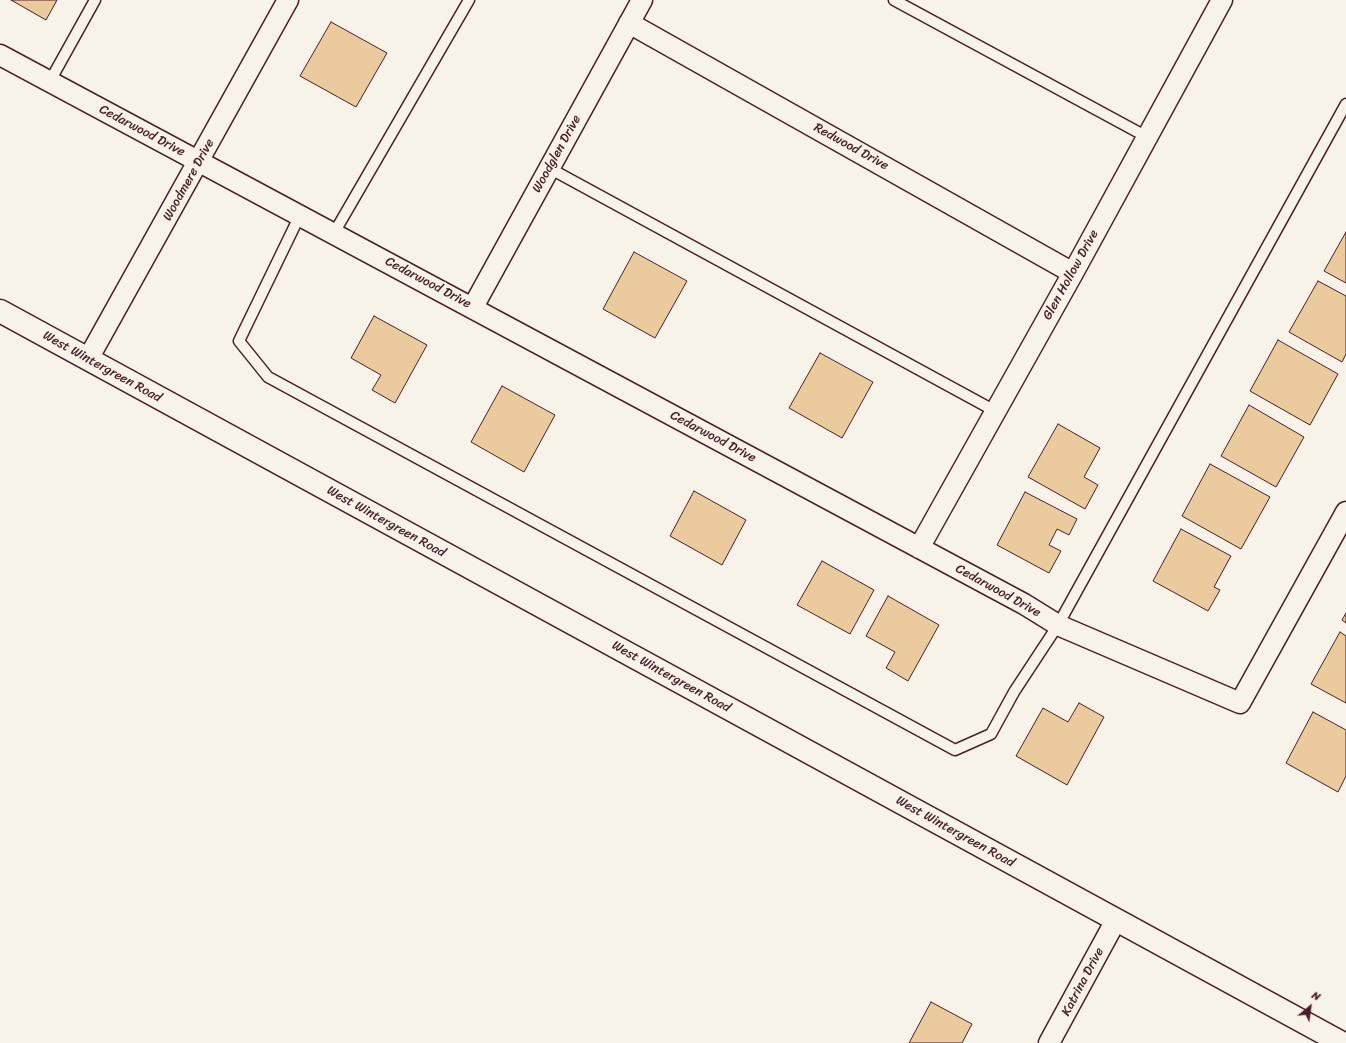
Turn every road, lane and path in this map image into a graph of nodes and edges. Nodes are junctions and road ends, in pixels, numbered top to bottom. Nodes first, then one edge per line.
1 (96, 0) edge
2 (288, 0) edge
3 (469, 0) edge
4 (642, 0) edge
5 (894, 0) edge
6 (1222, 0) edge
7 (629, 24) junction
8 (0, 55) edge
9 (50, 81) junction
10 (1346, 104) edge
11 (1147, 137) junction
12 (199, 162) junction
13 (550, 168) junction
14 (300, 215) junction
15 (334, 233) junction
16 (1073, 273) junction
17 (473, 307) junction
18 (0, 311) edge
19 (88, 359) junction
20 (995, 412) junction
21 (1346, 512) edge
22 (919, 548) junction
23 (1058, 625) junction
24 (1116, 920) junction
25 (1050, 1043) edge
26 (1342, 1043) edge

1 - 9 lane
2 - 12 street, Woodmere Drive
3 - 15 lane
4 - 7 street, Woodglen Drive
5 - 11 lane
6 - 11 street, Glen Hollow Drive
7 - 13 street, Woodglen Drive
7 - 16 street, Redwood Drive
8 - 9 street, Cedarwood Drive
9 - 12 street, Cedarwood Drive
10 - 23 lane
11 - 16 street, Glen Hollow Drive
12 - 14 street, Cedarwood Drive
12 - 19 street, Woodmere Drive
13 - 17 street, Woodglen Drive
13 - 20 lane
14 - 15 street, Cedarwood Drive
14 - 23 lane
15 - 17 street, Cedarwood Drive
16 - 20 street, Glen Hollow Drive
17 - 22 street, Cedarwood Drive
18 - 19 main road, West Wintergreen Road
19 - 24 main road, West Wintergreen Road
20 - 22 street, Glen Hollow Drive
21 - 23 street, Cedarwood Drive
22 - 23 street, Cedarwood Drive
24 - 25 street, Katrina Drive
24 - 26 main road, West Wintergreen Road

